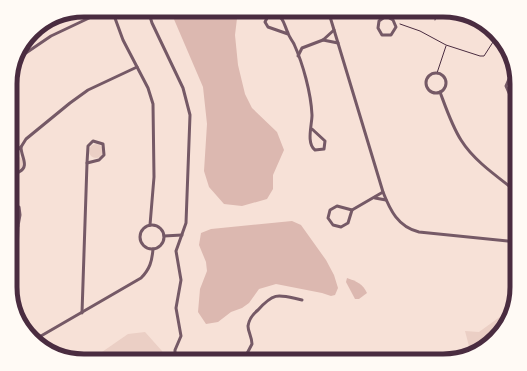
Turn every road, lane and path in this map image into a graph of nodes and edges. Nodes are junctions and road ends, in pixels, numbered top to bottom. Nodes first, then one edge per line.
1 (91, 17) edge
2 (115, 17) edge
3 (150, 17) edge
4 (268, 17) edge
5 (281, 17) edge
6 (330, 17) edge
7 (385, 17) edge
8 (390, 17) edge
9 (436, 17) edge
10 (435, 20) dead end
11 (395, 23) junction
12 (334, 30) junction
13 (288, 34) junction
14 (324, 40) junction
15 (494, 41) edge
16 (338, 42) junction
17 (294, 43) junction
18 (446, 46) junction
19 (302, 48) junction
20 (25, 54) edge
21 (298, 56) junction
22 (137, 66) junction
23 (437, 73) junction
24 (510, 79) edge
25 (440, 92) junction
26 (510, 93) edge
27 (312, 129) junction
28 (21, 147) junction
29 (17, 150) edge
30 (87, 163) junction
31 (17, 172) edge
32 (510, 186) edge
33 (382, 192) junction
34 (375, 198) junction
35 (386, 200) junction
36 (17, 206) edge
37 (352, 210) junction
38 (150, 225) junction
39 (18, 226) joint
40 (182, 235) junction
41 (164, 236) junction
42 (510, 241) edge
43 (153, 249) junction
44 (17, 253) edge
45 (302, 300) dead end
46 (82, 312) junction
47 (40, 337) edge
48 (175, 354) edge
49 (247, 354) edge

1 - 20 street
2 - 22 street
3 - 40 street
4 - 13 street
5 - 13 street
6 - 12 street
7 - 11 street
8 - 11 street
9 - 10 path
11 - 18 path
12 - 14 street
12 - 16 street
13 - 17 street
14 - 16 street
14 - 19 street
15 - 18 path
16 - 33 street
17 - 19 street
17 - 21 street
18 - 23 path
19 - 21 street
21 - 27 street
22 - 28 street
22 - 38 street
23 - 25 street
23 - 25 street
24 - 26 street
25 - 32 street
27 - 27 street
28 - 29 street
28 - 31 street
30 - 30 street
30 - 46 street
33 - 34 street
33 - 35 street
34 - 35 street
34 - 37 street
35 - 42 street
36 - 39 street
37 - 37 street
38 - 41 street
38 - 43 street
39 - 44 street
40 - 41 street
40 - 48 street
41 - 43 street
43 - 46 street
45 - 49 street
46 - 47 street

